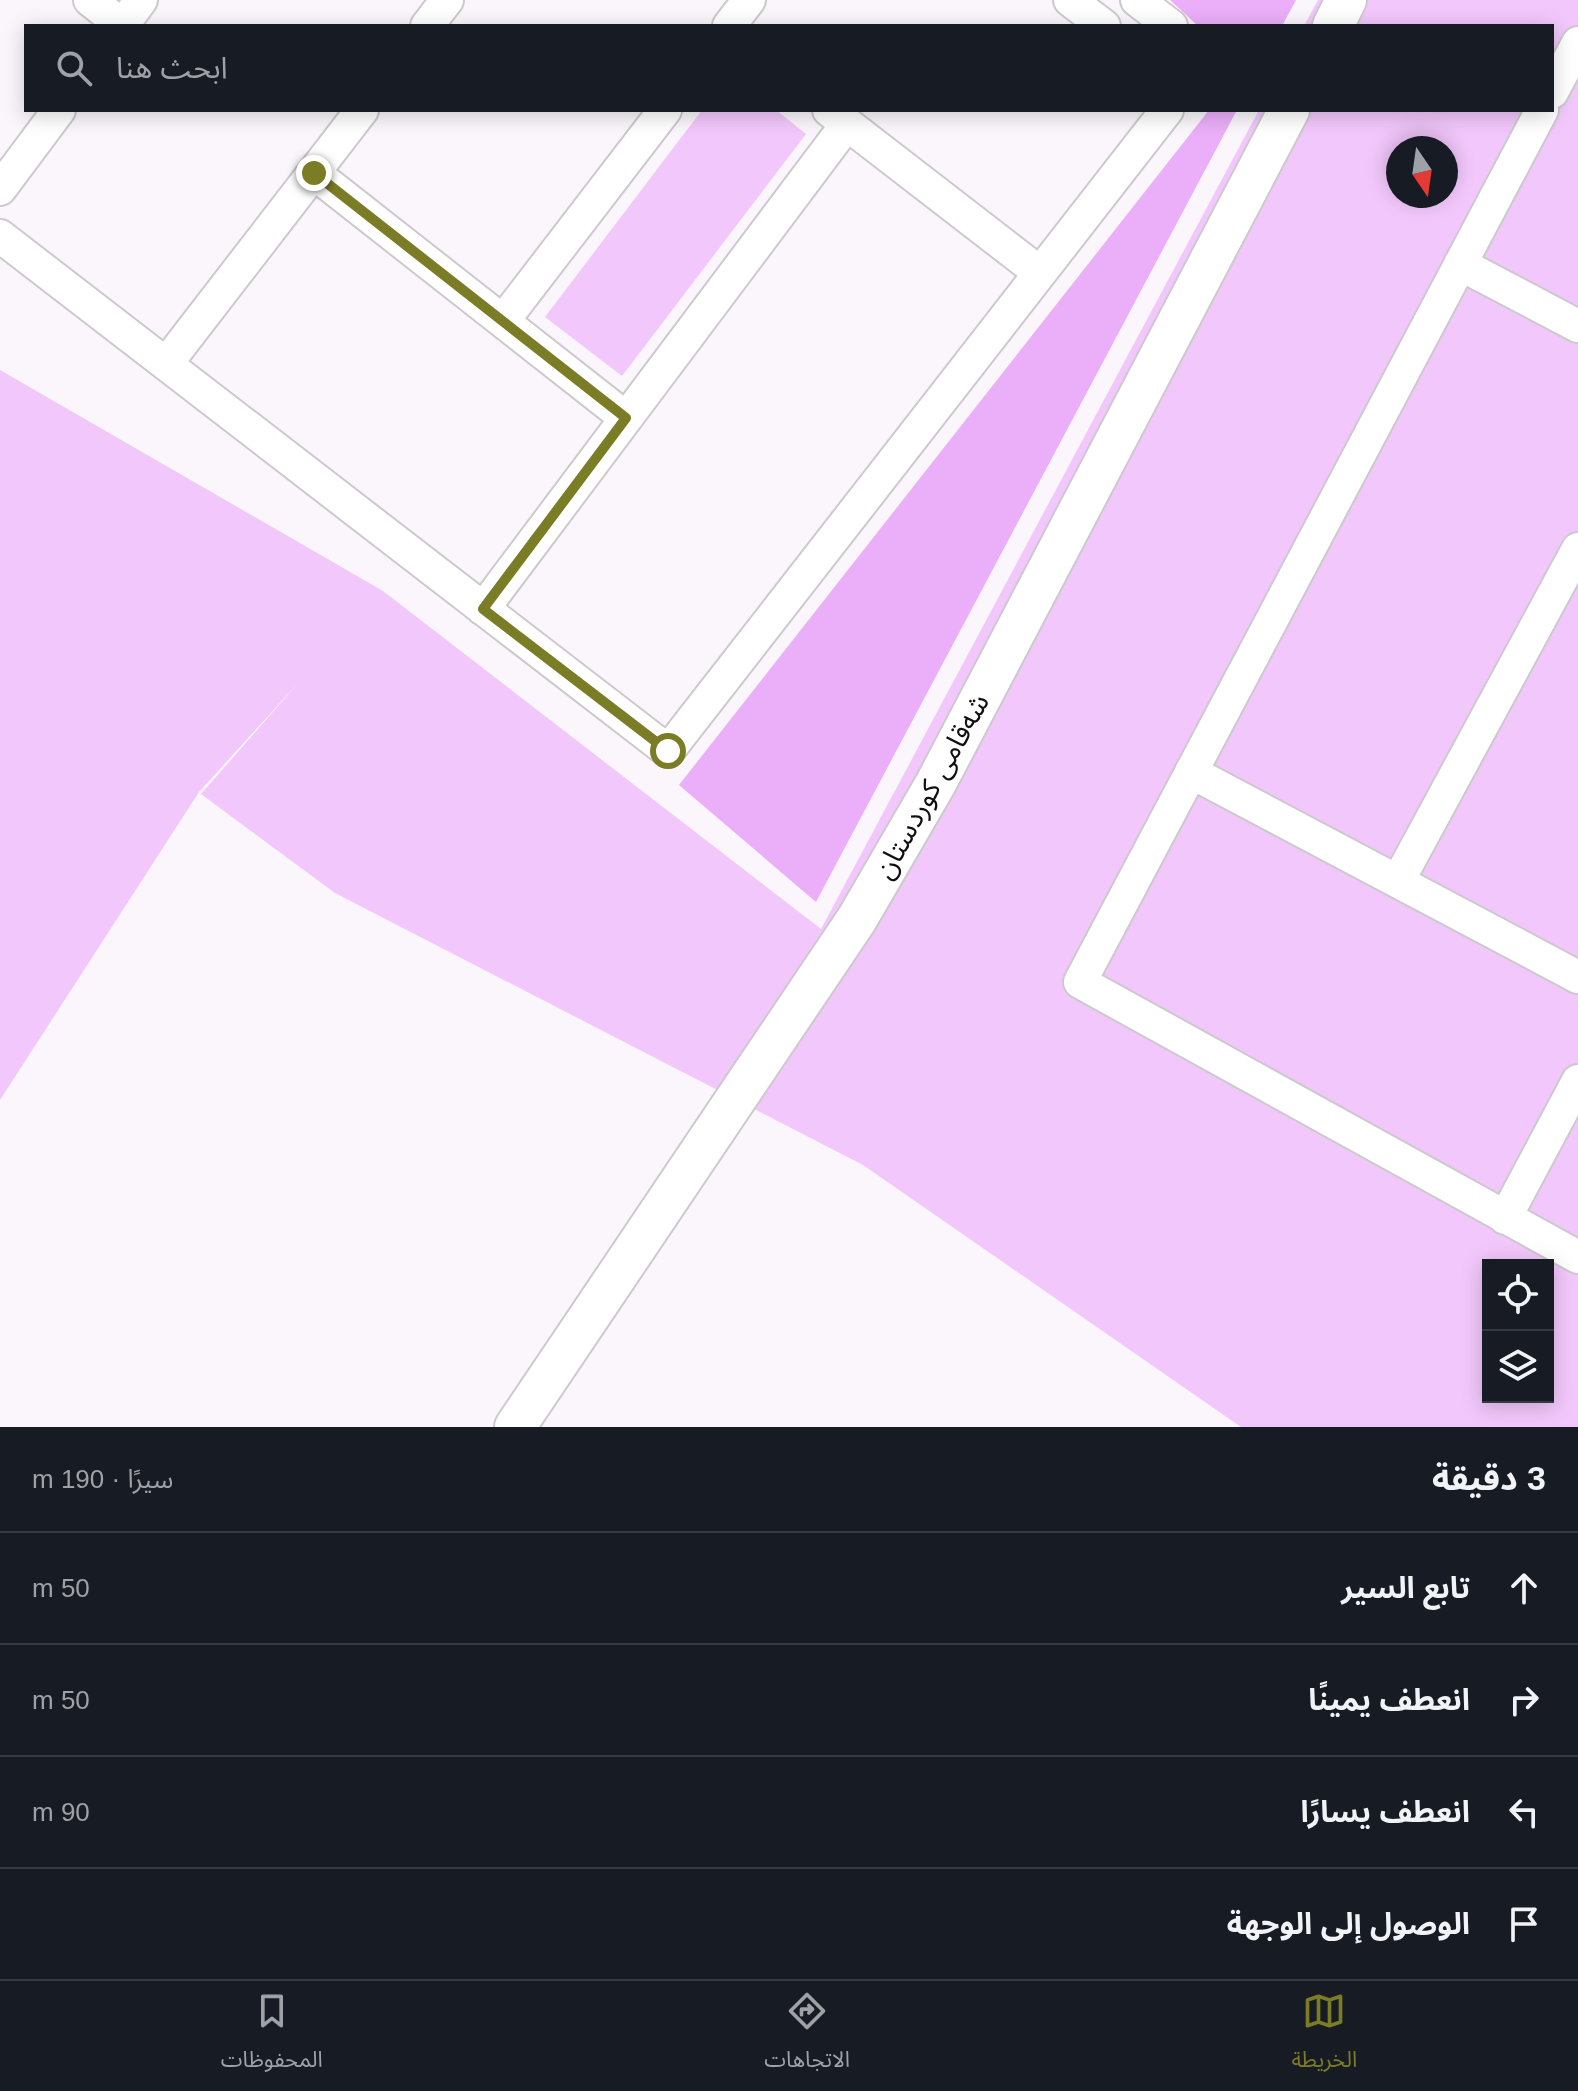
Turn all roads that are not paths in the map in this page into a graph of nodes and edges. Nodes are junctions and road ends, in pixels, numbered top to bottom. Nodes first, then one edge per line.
1 (90, 0) edge
2 (141, 0) edge
3 (447, 0) edge
4 (749, 0) edge
5 (1070, 0) edge
6 (1137, 0) edge
7 (1346, 0) edge
8 (120, 24) edge
9 (123, 24) edge
10 (429, 24) edge
11 (731, 24) edge
12 (1101, 24) edge
13 (1168, 24) edge
14 (1334, 24) edge
15 (1575, 54) edge
16 (1554, 89) edge
17 (58, 112) edge
18 (360, 112) edge
19 (663, 112) edge
20 (1165, 112) edge
21 (1288, 112) edge
22 (1541, 112) edge
23 (838, 117) edge
24 (314, 173) junction
25 (0, 189) edge
26 (0, 236) edge
27 (1460, 264) junction
28 (1040, 273) junction
29 (503, 321) junction
30 (1578, 326) edge
31 (166, 364) junction
32 (626, 418) junction
33 (1578, 549) edge
34 (483, 609) junction
35 (1191, 772) junction
36 (1398, 881) junction
37 (1578, 977) edge
38 (1578, 1081) edge
39 (1505, 1218) junction
40 (1578, 1257) edge
41 (515, 1427) edge

1 - 8 street
2 - 9 street
3 - 10 street
4 - 11 street
5 - 12 street
6 - 13 street
7 - 14 street
15 - 16 street
17 - 25 street
18 - 24 street
19 - 29 street
20 - 28 street
21 - 41 street, شەقامی کوردستان
22 - 27 street
23 - 28 street
23 - 32 street
24 - 29 street
24 - 31 street
26 - 31 street
27 - 30 street
27 - 35 street
28 - 34 street
29 - 32 street
31 - 34 street
32 - 34 street
33 - 36 street
35 - 36 street
35 - 39 street
36 - 37 street
38 - 39 street
39 - 40 street

